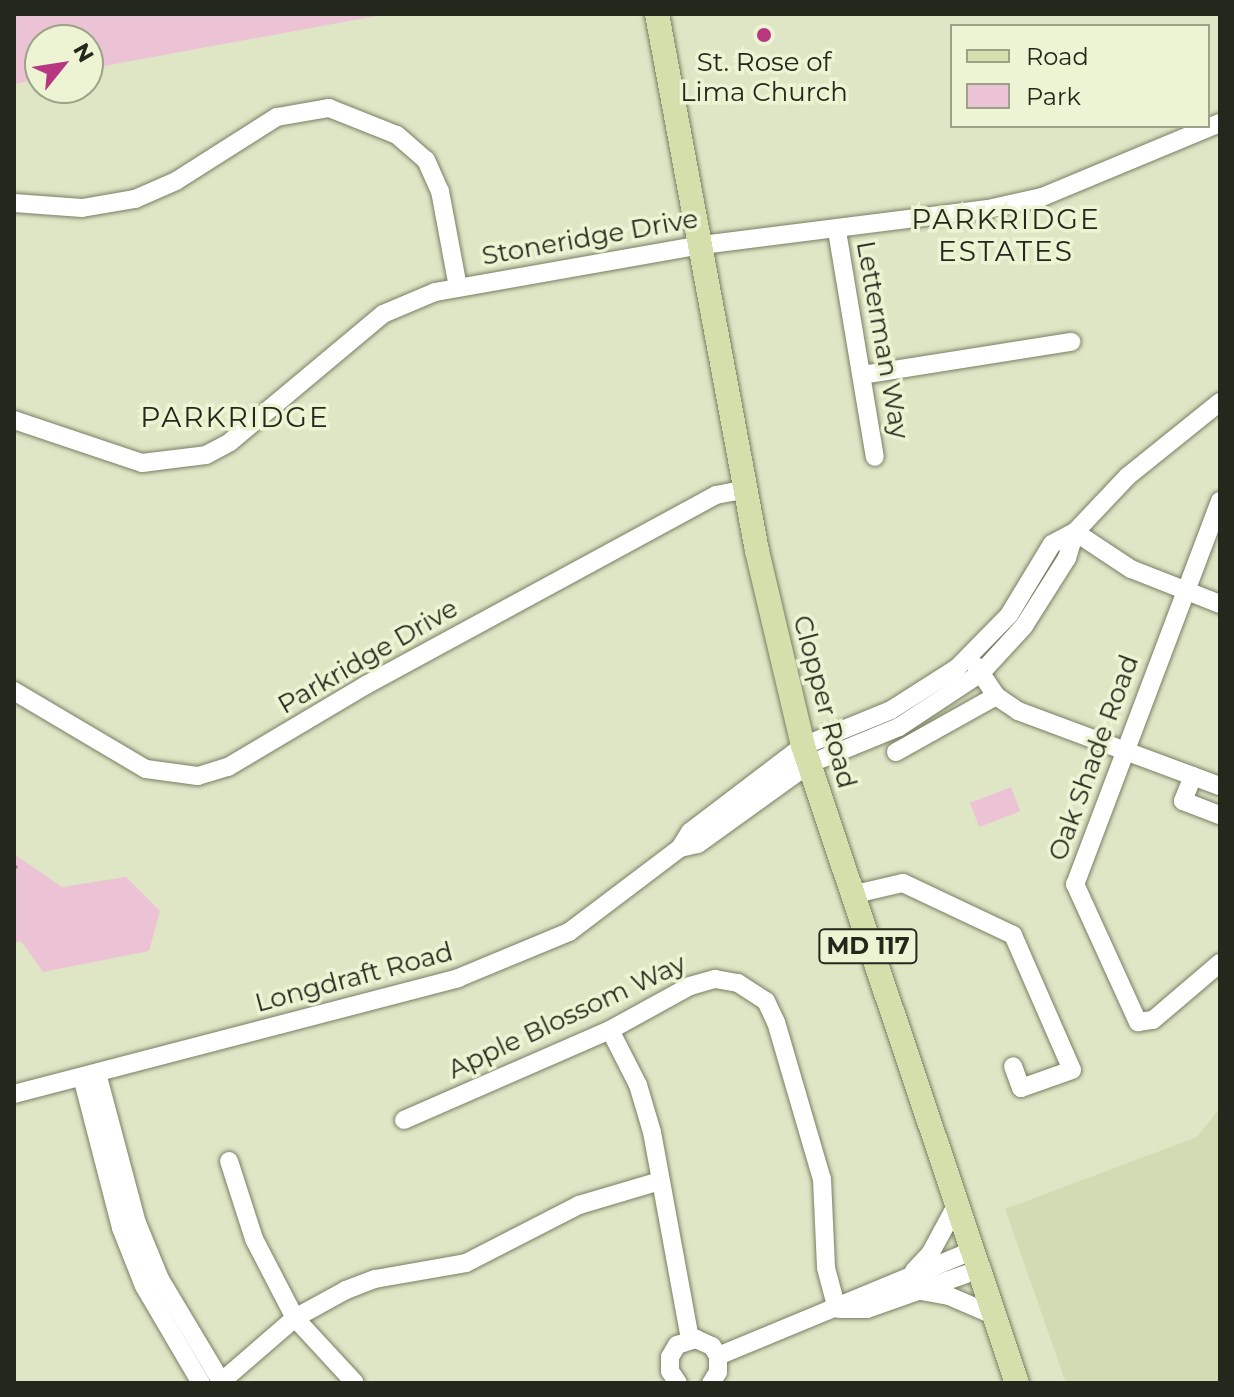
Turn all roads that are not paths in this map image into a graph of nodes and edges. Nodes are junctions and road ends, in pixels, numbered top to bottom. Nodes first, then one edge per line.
1 (657, 14) edge
2 (1208, 128) edge
3 (14, 203) edge
4 (837, 231) junction
5 (702, 245) junction
6 (458, 287) junction
7 (1071, 342) dead end
8 (862, 375) junction
9 (1220, 402) edge
10 (14, 420) edge
11 (875, 457) dead end
12 (746, 489) junction
13 (1220, 501) edge
14 (1075, 532) junction
15 (1185, 592) junction
16 (1220, 604) edge
17 (969, 658) junction
18 (981, 673) junction
19 (14, 691) edge
20 (996, 696) junction
21 (1123, 750) junction
22 (896, 752) dead end
23 (806, 755) junction
24 (1193, 776) junction
25 (1220, 786) edge
26 (1220, 815) edge
27 (851, 895) junction
28 (1220, 963) edge
29 (610, 1030) junction
30 (1013, 1066) dead end
31 (89, 1075) junction
32 (14, 1094) edge
33 (404, 1120) dead end
34 (229, 1161) dead end
35 (660, 1181) junction
36 (956, 1206) junction
37 (975, 1261) junction
38 (914, 1283) junction
39 (837, 1309) junction
40 (993, 1315) junction
41 (295, 1318) junction
42 (690, 1339) junction
43 (718, 1356) junction
44 (221, 1382) edge
45 (201, 1383) edge
46 (355, 1383) edge
47 (678, 1383) edge
48 (711, 1383) edge
49 (1017, 1383) edge

1 - 5 main road, Clopper Road / MD 117
2 - 4 street, Stoneridge Drive
3 - 6 street
4 - 5 street, Stoneridge Drive
4 - 8 street, Letterman Way
5 - 6 street, Stoneridge Drive
5 - 12 main road, Clopper Road / MD 117
6 - 10 street, Stoneridge Drive
7 - 8 street
8 - 11 street, Letterman Way
9 - 14 street, Longdraft Road
12 - 19 street, Parkridge Drive
12 - 23 main road, Clopper Road / MD 117
13 - 15 street, Oak Shade Road
14 - 15 street
14 - 17 street, Longdraft Road
14 - 18 street, Longdraft Road
15 - 16 street
15 - 21 street, Oak Shade Road
17 - 18 street
17 - 23 street, Longdraft Road
18 - 20 street
18 - 23 street, Longdraft Road
20 - 21 street
20 - 22 street
21 - 24 street
21 - 28 street, Oak Shade Road
23 - 27 main road, Clopper Road / MD 117
23 - 31 street, Longdraft Road
24 - 25 street
24 - 26 street
27 - 30 street
27 - 36 main road, Clopper Road / MD 117
29 - 33 street, Apple Blossom Way
29 - 35 street
29 - 39 street, Apple Blossom Way
31 - 32 street, Longdraft Road
31 - 44 street
31 - 45 street
34 - 41 street
35 - 41 street
35 - 42 street
36 - 37 main road, Clopper Road / MD 117
36 - 38 street
37 - 38 street
37 - 40 main road, Clopper Road / MD 117
38 - 39 street
38 - 40 street
39 - 43 street
40 - 49 main road, Clopper Road / MD 117
41 - 44 street
41 - 46 street
42 - 43 street
42 - 47 street
43 - 48 street

